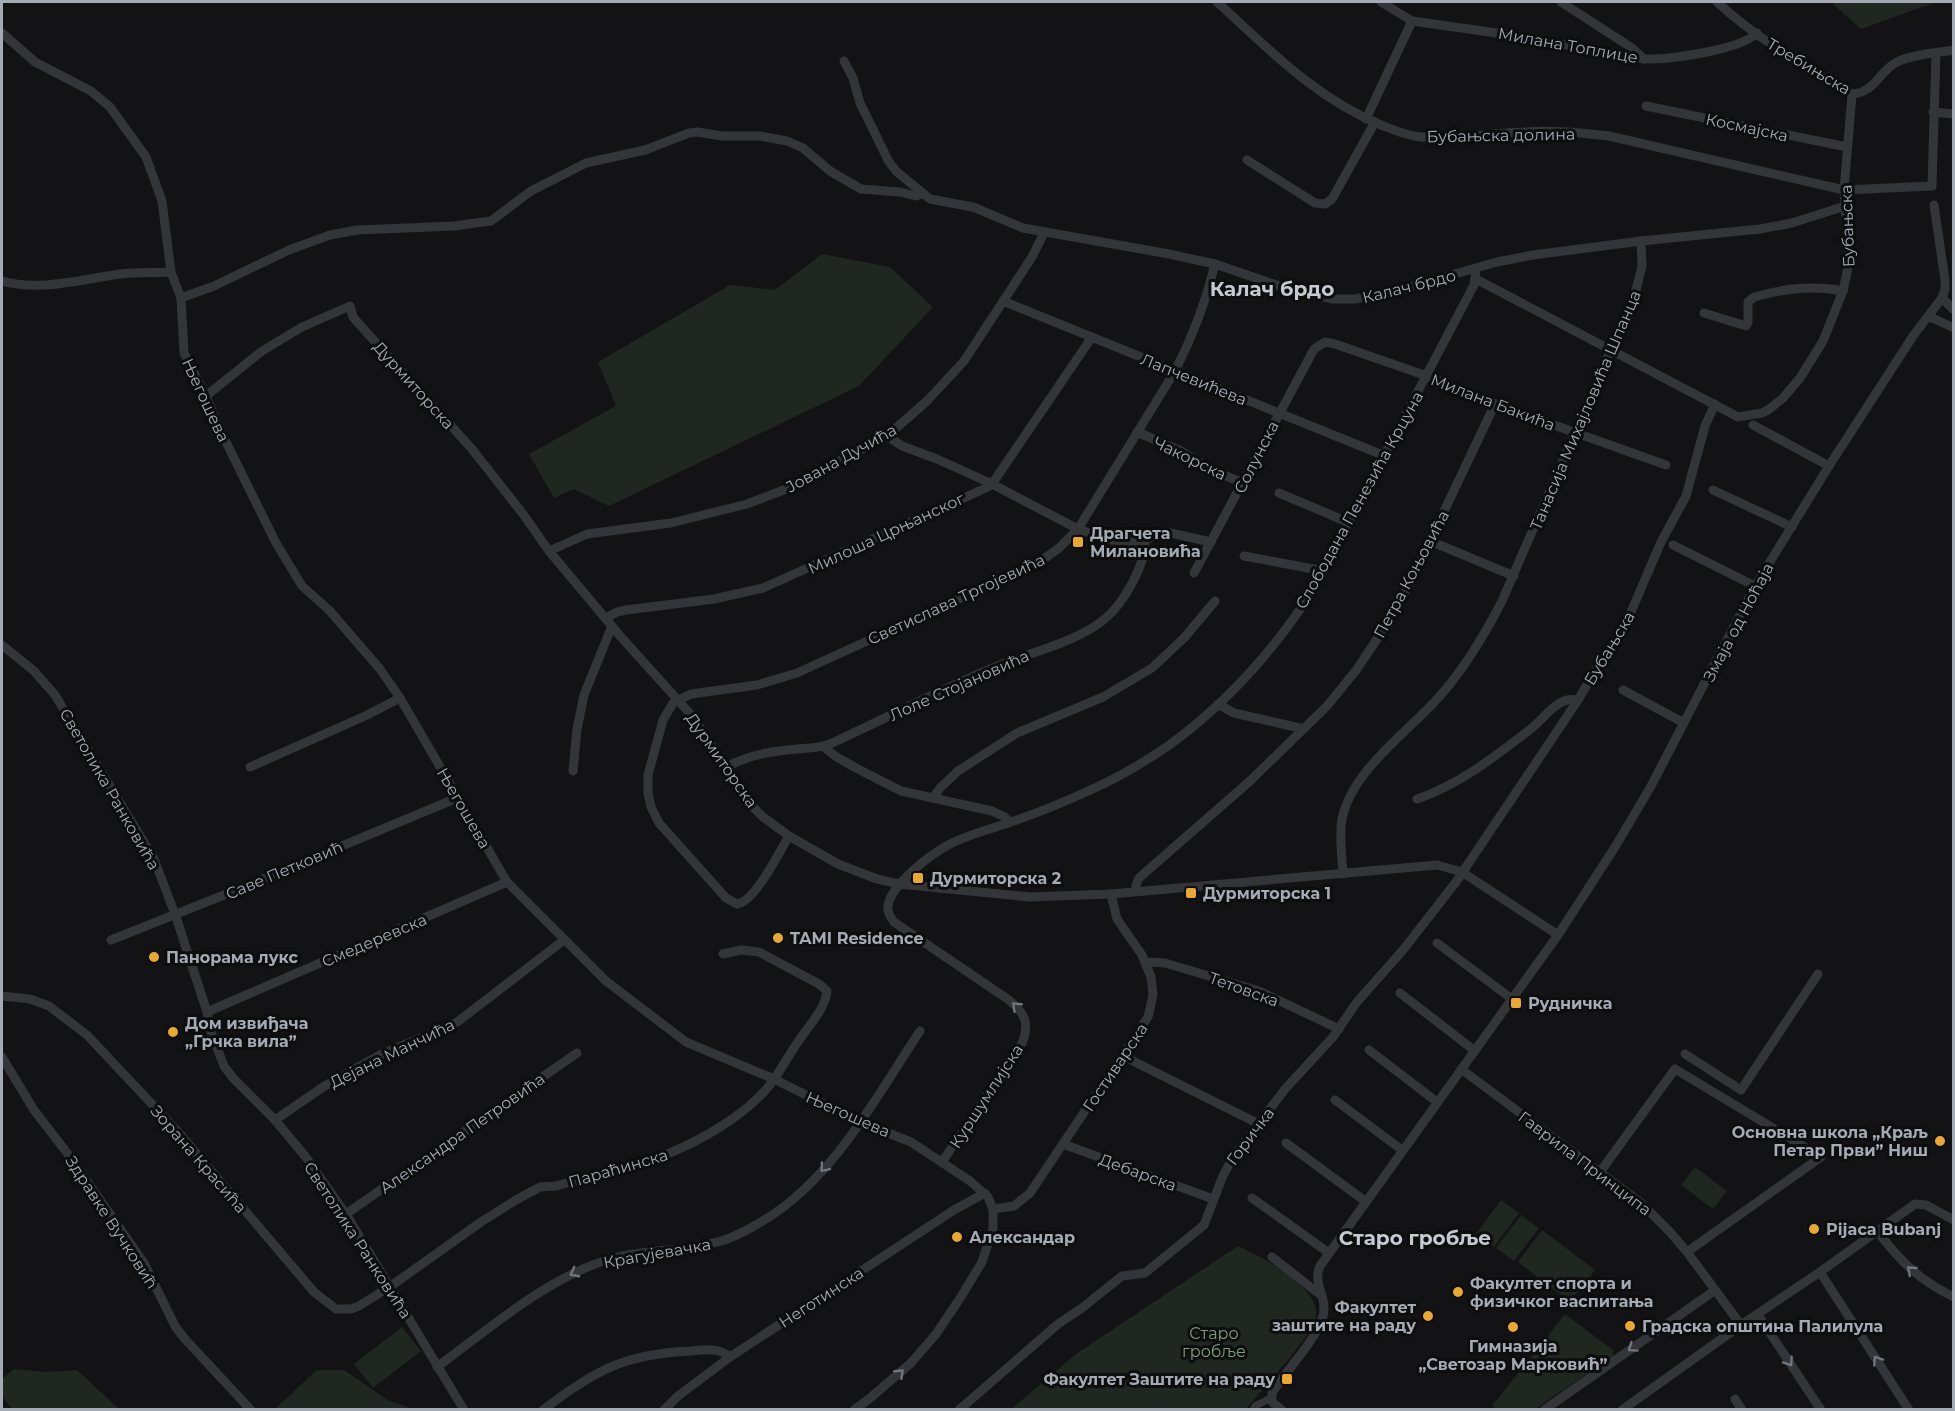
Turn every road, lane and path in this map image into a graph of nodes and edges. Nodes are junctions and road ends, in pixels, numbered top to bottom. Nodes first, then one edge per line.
1 (1217, 2) edge
2 (1381, 2) edge
3 (1561, 2) edge
4 (1717, 2) edge
5 (1412, 21) junction
6 (2, 33) edge
7 (1757, 33) junction
8 (1953, 50) edge
9 (1936, 53) junction
10 (1644, 58) junction
11 (844, 61) dead end
12 (1852, 94) junction
13 (1646, 106) dead end
14 (1934, 112) junction
15 (1953, 114) edge
16 (1370, 121) junction
17 (1847, 147) junction
18 (1246, 160) dead end
19 (1845, 190) junction
20 (922, 194) junction
21 (1934, 205) dead end
22 (1845, 206) junction
23 (1044, 233) junction
24 (1641, 241) junction
25 (1215, 264) junction
26 (1476, 269) junction
27 (171, 272) junction
28 (1476, 279) junction
29 (2, 281) edge
30 (1844, 291) junction
31 (180, 298) junction
32 (1942, 298) junction
33 (1003, 302) junction
34 (1953, 310) edge
35 (1704, 313) dead end
36 (1928, 316) junction
37 (1953, 328) edge
38 (1092, 337) junction
39 (1320, 344) joint
40 (1612, 349) junction
41 (1175, 371) junction
42 (1427, 376) junction
43 (206, 396) junction
44 (1494, 404) junction
45 (1715, 404) junction
46 (1279, 413) junction
47 (1753, 424) dead end
48 (1137, 432) junction
49 (1575, 433) junction
50 (887, 436) junction
51 (1384, 456) junction
52 (1666, 465) dead end
53 (1829, 466) junction
54 (1243, 483) junction
55 (992, 484) junction
56 (1713, 490) dead end
57 (1279, 493) dead end
58 (1350, 523) junction
59 (1792, 527) junction
60 (1078, 529) junction
61 (1145, 541) junction
62 (1430, 541) junction
63 (1211, 542) junction
64 (1673, 545) dead end
65 (549, 551) junction
66 (1244, 556) dead end
67 (1324, 571) junction
68 (1194, 573) dead end
69 (1514, 576) junction
70 (1755, 586) junction
71 (1215, 601) dead end
72 (609, 622) junction
73 (2, 645) edge
74 (1623, 690) dead end
75 (400, 698) junction
76 (679, 699) junction
77 (1578, 700) junction
78 (1218, 704) junction
79 (1684, 723) junction
80 (1304, 729) junction
81 (824, 747) junction
82 (250, 767) dead end
83 (726, 767) junction
84 (573, 771) dead end
85 (457, 798) junction
86 (933, 798) junction
87 (1417, 799) dead end
88 (1009, 823) junction
89 (789, 836) junction
90 (1462, 872) junction
91 (1343, 874) junction
92 (507, 882) junction
93 (899, 884) junction
94 (1136, 891) junction
95 (1111, 894) junction
96 (175, 914) junction
97 (1558, 935) junction
98 (111, 940) dead end
99 (564, 940) junction
100 (1437, 943) dead end
101 (723, 954) dead end
102 (1146, 962) junction
103 (1818, 974) dead end
104 (1400, 993) dead end
105 (2, 996) edge
106 (1512, 999) junction
107 (207, 1012) junction
108 (1339, 1029) junction
109 (920, 1031) dead end
110 (1369, 1050) dead end
111 (1475, 1051) junction
112 (577, 1053) dead end
113 (1685, 1054) dead end
114 (1124, 1056) junction
115 (2, 1057) edge
116 (1461, 1069) junction
117 (774, 1079) junction
118 (1335, 1100) dead end
119 (1437, 1102) junction
120 (274, 1120) junction
121 (860, 1122) junction
122 (1257, 1122) junction
123 (1286, 1143) dead end
124 (1063, 1144) junction
125 (1402, 1150) junction
126 (942, 1162) junction
127 (1600, 1172) junction
128 (985, 1193) junction
129 (1252, 1198) dead end
130 (1214, 1199) junction
131 (1365, 1202) junction
132 (993, 1209) junction
133 (346, 1214) junction
134 (1953, 1220) edge
135 (1878, 1232) junction
136 (1687, 1252) junction
137 (1329, 1253) junction
138 (1272, 1257) dead end
139 (1820, 1272) junction
140 (391, 1286) junction
141 (1714, 1291) junction
142 (1322, 1296) junction
143 (1953, 1298) edge
144 (1758, 1315) junction
145 (1741, 1325) junction
146 (730, 1357) junction
147 (437, 1367) junction
148 (1735, 1399) dead end
149 (1276, 1404) edge
150 (251, 1410) edge
151 (464, 1410) edge
152 (543, 1410) edge
153 (664, 1410) edge
154 (854, 1410) edge
155 (959, 1410) edge
156 (1253, 1410) edge
157 (1544, 1410) edge
158 (1622, 1410) edge
159 (1742, 1410) edge
160 (1821, 1410) edge
161 (1909, 1410) edge

1 - 16 street, Бубањска долина
2 - 5 street, Милана Топлице
3 - 10 street
4 - 7 street, Требињска
5 - 10 street, Милана Топлице
5 - 16 street
6 - 27 street, Његошева
7 - 10 street, Милана Топлице
7 - 12 street, Требињска
8 - 9 street, Требињска
9 - 12 street, Требињска
9 - 14 street
11 - 20 street, Калач брдо
12 - 17 street, Бубањска
13 - 17 street, Космајска
14 - 15 street
14 - 19 street, Бубањска долина
16 - 18 street
16 - 19 street, Бубањска долина
17 - 19 street, Бубањска
19 - 22 street, Бубањска
20 - 23 street, Калач брдо
20 - 31 street
21 - 32 street
22 - 24 street, Калач брдо
22 - 30 street, Бубањска
23 - 25 street, Калач брдо
23 - 33 street, Јована Дучића
24 - 26 street, Калач брдо
24 - 40 street, Танасија Михајловића Шпанца
25 - 26 street, Калач брдо
25 - 41 street, Светислава Тргојевића
26 - 28 street, Слободана Пенезића Крцуна
27 - 29 street
27 - 31 street, Његошева
28 - 40 street
28 - 42 street, Слободана Пенезића Крцуна
30 - 35 street
30 - 45 street, Бубањска
31 - 43 street, Његошева
32 - 34 street
32 - 36 street, Змаја од Ноћаја
33 - 38 street, Лапчевићева
33 - 50 street, Јована Дучића
36 - 37 street
36 - 53 street, Змаја од Ноћаја
38 - 41 street, Лапчевићева
38 - 55 street
39 - 42 street, Милана Бакића
39 - 46 street, Солунска
40 - 45 street
40 - 49 street, Танасија Михајловића Шпанца
41 - 46 street, Лапчевићева
41 - 48 street, Светислава Тргојевића
42 - 44 street, Милана Бакића
42 - 51 street, Слободана Пенезића Крцуна
43 - 65 street, Дурмиторска
43 - 75 street, Његошева
44 - 49 street, Милана Бакића
44 - 62 street, Петра Коњовића
45 - 77 street, Бубањска
46 - 51 street, Лапчевићева
46 - 54 street, Солунска
47 - 53 street
48 - 54 street, Чакорска
48 - 60 street, Светислава Тргојевића
49 - 52 street, Милана Бакића
49 - 69 street, Танасија Михајловића Шпанца
50 - 55 street
50 - 65 street, Јована Дучића
51 - 58 street, Слободана Пенезића Крцуна
53 - 59 street, Змаја од Ноћаја
54 - 63 street, Солунска
55 - 60 street
55 - 72 street, Милоша Црњанског
56 - 59 street
57 - 58 street
58 - 67 street, Слободана Пенезића Крцуна
59 - 70 street, Змаја од Ноћаја
60 - 61 street
60 - 76 street, Светислава Тргојевића
61 - 63 street
61 - 81 street, Лоле Стојановића
62 - 69 street
62 - 80 street, Петра Коњовића
63 - 68 street, Солунска
64 - 70 street
65 - 72 street, Дурмиторска
66 - 67 street
67 - 78 street, Слободана Пенезића Крцуна
69 - 91 street, Танасија Михајловића Шпанца
70 - 79 street, Змаја од Ноћаја
71 - 86 street
72 - 76 street, Дурмиторска
72 - 84 street
73 - 96 street, Светолика Ранковића
74 - 79 street
75 - 82 street
75 - 85 street, Његошева
76 - 83 street, Дурмиторска
76 - 89 street
77 - 87 street
77 - 90 street, Бубањска
78 - 80 street
78 - 88 street, Слободана Пенезића Крцуна
79 - 97 street, Змаја од Ноћаја
80 - 94 street, Петра Коњовића
81 - 83 street, Лоле Стојановића
81 - 86 street
83 - 89 street, Дурмиторска
85 - 92 street, Његошева
85 - 96 street, Саве Петковић
86 - 88 street
88 - 93 street, Слободана Пенезића Крцуна
89 - 93 street, Дурмиторска
90 - 91 street, Дурмиторска
90 - 97 street, Дурмиторска
90 - 108 street, Горичка
91 - 94 street, Дурмиторска
92 - 99 street, Његошева
92 - 107 street, Смедеревска
93 - 95 street, Дурмиторска
126 -> 93 street, Куршумлијска
94 - 95 street, Дурмиторска
95 - 102 street, Гостиварска
96 - 98 street, Саве Петковић
96 - 107 street, Светолика Ранковића
97 - 106 street
99 - 117 street, Његошева
99 - 120 street, Дејана Манчића
100 - 106 street
101 - 117 street, Параћинска
102 - 108 street, Тетовска
102 - 114 street, Гостиварска
103 - 113 street
104 - 111 street
105 - 140 street, Зорана Красића
106 - 111 street
107 - 120 street, Светолика Ранковића
108 - 122 street, Горичка
109 - 121 street, Крагујевачка
110 - 119 street
111 - 116 street
112 - 133 street, Александра Петровића
114 - 122 street
114 - 124 street, Гостиварска
115 - 150 street, Здравке Вучковић
116 - 119 street
116 - 127 street, Гаврила Принципа
117 - 121 street, Његошева
117 - 140 street, Параћинска
118 - 125 street
119 - 125 street
120 - 133 street, Светолика Ранковића
121 - 126 street, Његошева
121 -> 147 street, Крагујевачка
122 - 130 street, Горичка
123 - 131 street
124 - 130 street, Дебарска
124 - 132 street, Гостиварска
125 - 131 street
126 - 128 street, Његошева
127 - 136 street, Гаврила Принципа
127 - 136 street
128 - 132 street, Његошева
128 - 146 street, Неготинска
129 - 137 street
130 - 155 street, Горичка
131 - 137 street
154 -> 132 street
133 - 140 street, Светолика Ранковића
134 - 135 street
135 - 139 street
143 -> 135 street
136 - 141 street, Гаврила Принципа
137 - 142 street
138 - 142 street
139 - 144 street
161 -> 139 street
140 - 147 street, Светолика Ранковића
141 - 145 street, Гаврила Принципа
141 -> 157 street
142 - 149 street
144 - 145 street
144 -> 160 street
145 - 158 street
146 - 152 street
146 - 153 street, Неготинска
147 - 151 street, Светолика Ранковића
148 - 159 street
149 - 156 street

